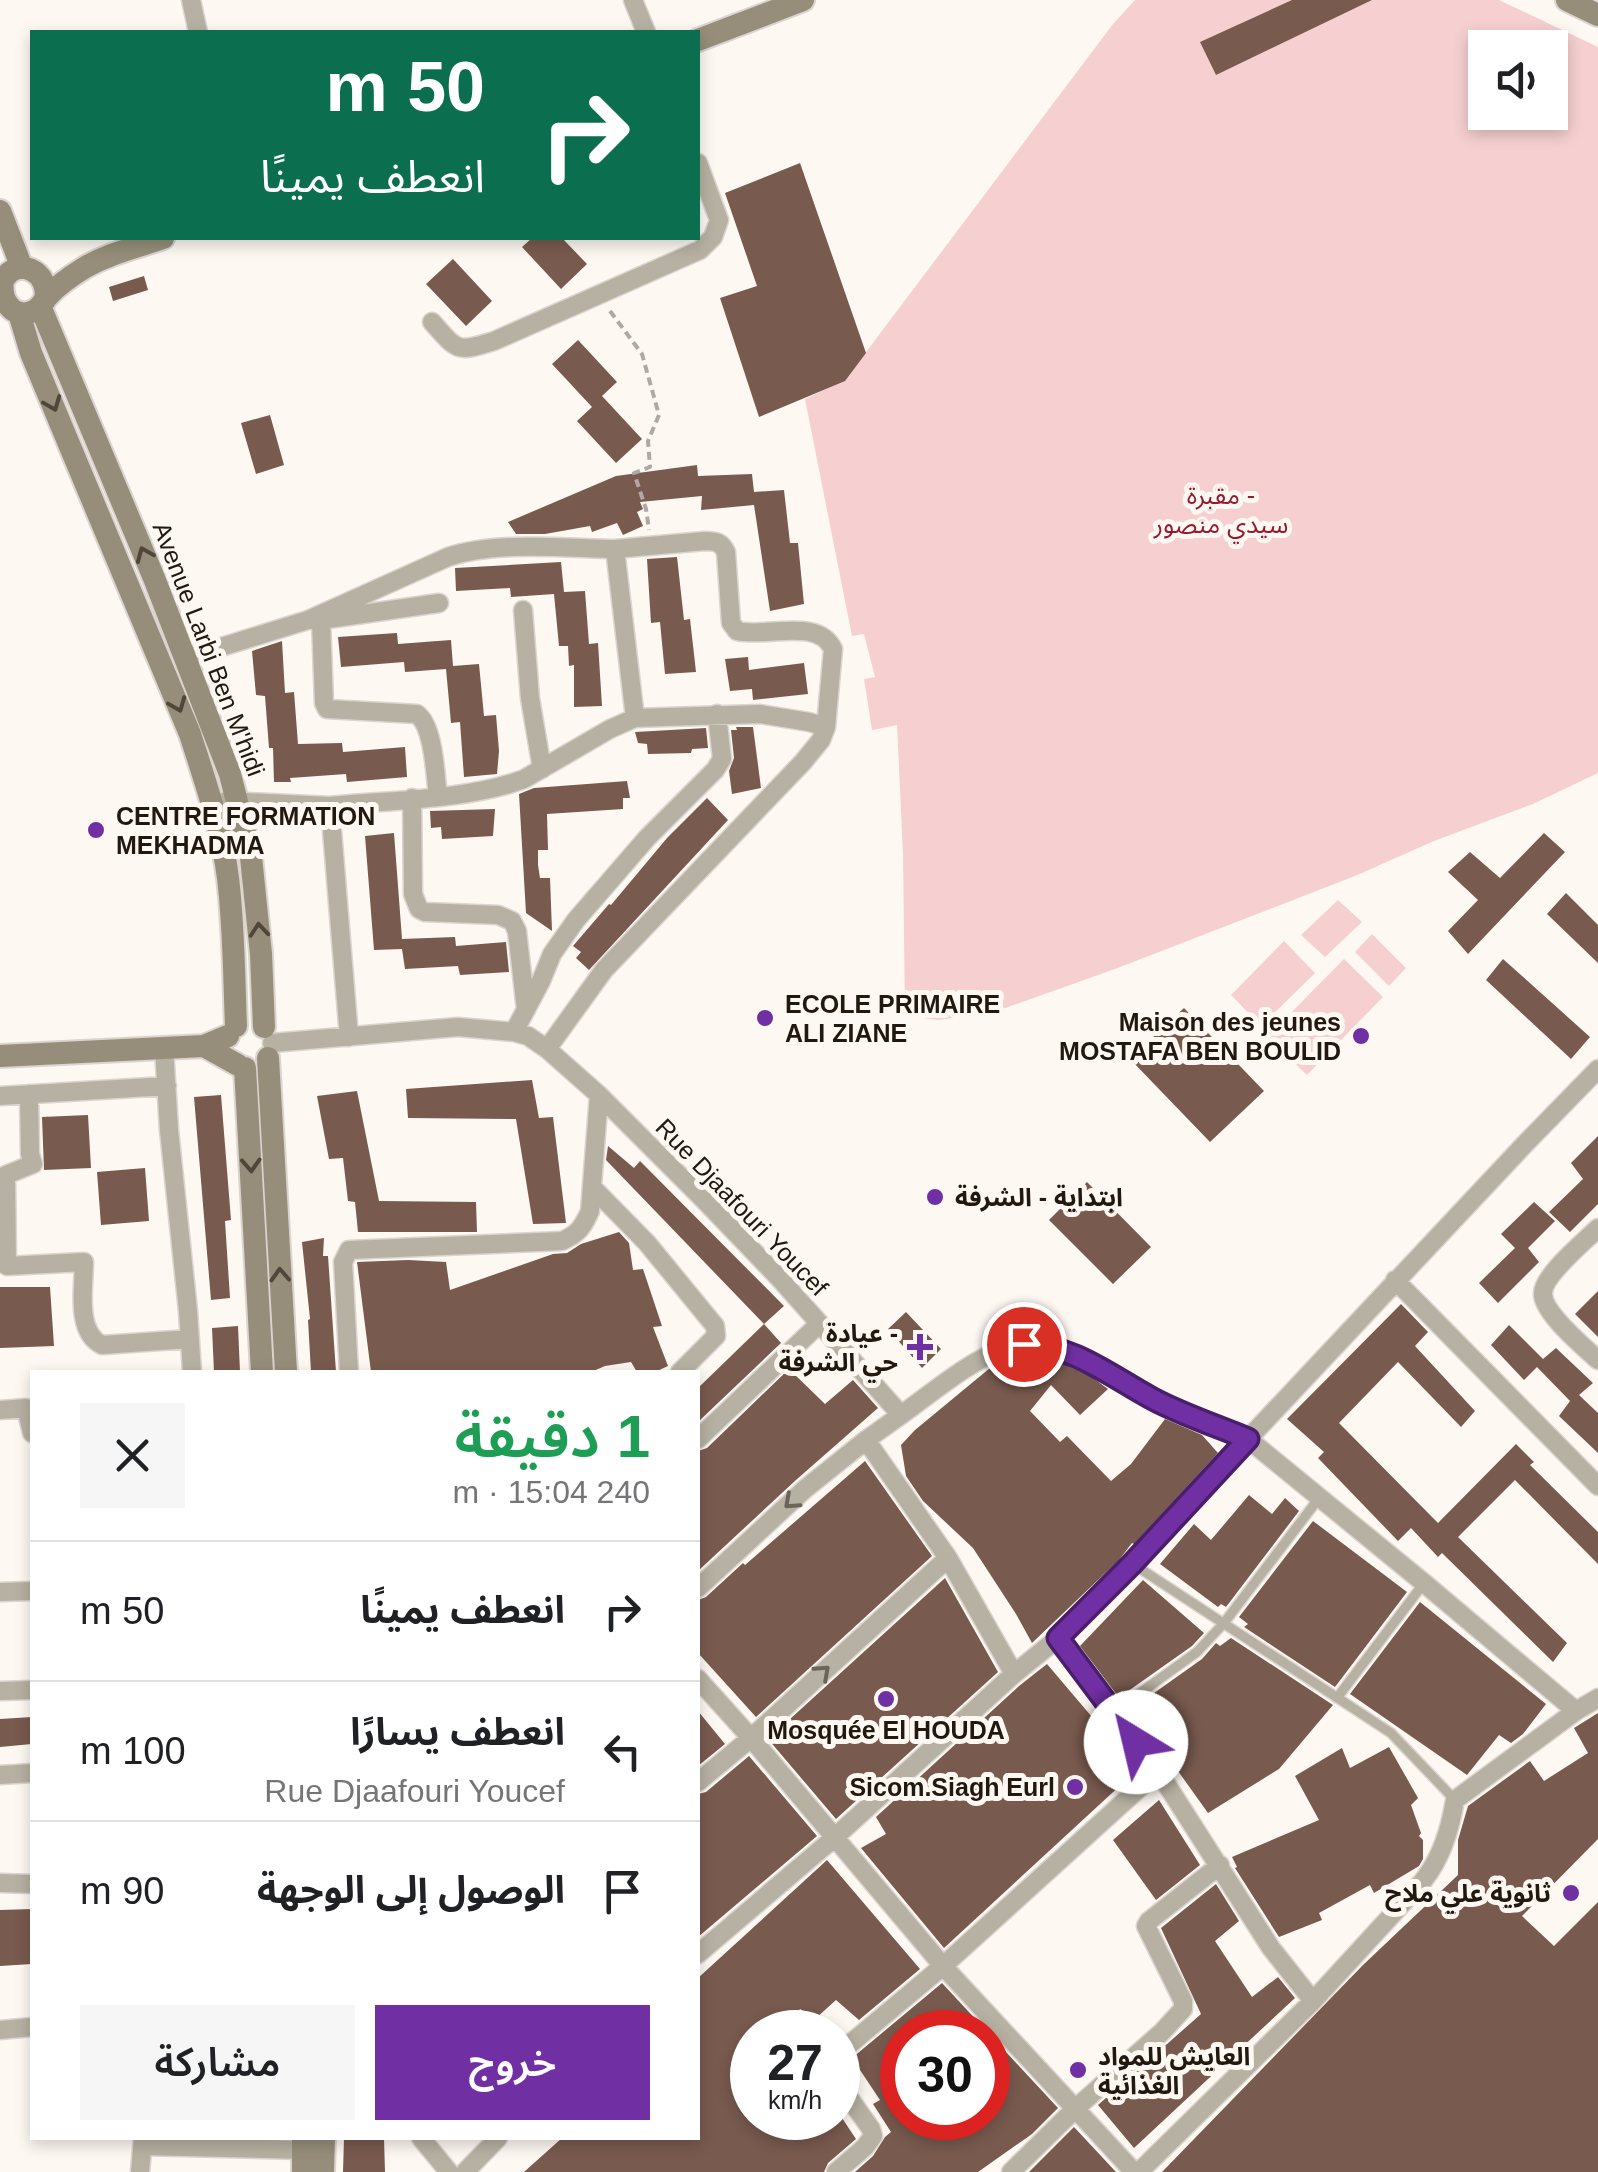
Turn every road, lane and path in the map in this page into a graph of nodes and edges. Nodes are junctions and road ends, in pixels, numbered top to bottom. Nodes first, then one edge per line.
1 (191, 0) edge
2 (633, 0) edge
3 (803, 0) edge
4 (1567, 0) edge
5 (1598, 16) edge
6 (198, 30) edge
7 (645, 30) edge
8 (700, 39) edge
9 (700, 169) edge
10 (0, 211) edge
11 (158, 240) edge
12 (87, 266) junction
13 (9, 276) edge
14 (598, 294) junction
15 (23, 309) edge
16 (432, 322) dead end
17 (651, 544) junction
18 (615, 548) junction
19 (439, 603) dead end
20 (523, 610) dead end
21 (314, 620) junction
22 (186, 658) junction
23 (717, 714) junction
24 (635, 718) junction
25 (826, 727) junction
26 (542, 769) junction
27 (438, 796) junction
28 (412, 798) junction
29 (211, 800) junction
30 (237, 801) junction
31 (330, 806) junction
32 (526, 1010) junction
33 (232, 1032) junction
34 (514, 1032) junction
35 (350, 1038) junction
36 (268, 1043) junction
37 (204, 1046) junction
38 (164, 1048) junction
39 (546, 1049) junction
40 (0, 1056) edge
41 (242, 1066) junction
42 (1598, 1069) edge
43 (167, 1086) junction
44 (28, 1094) junction
45 (599, 1095) junction
46 (0, 1096) edge
47 (592, 1187) junction
48 (1598, 1228) edge
49 (1396, 1280) junction
50 (818, 1324) junction
51 (190, 1339) junction
52 (1598, 1360) edge
53 (192, 1370) edge
54 (262, 1370) edge
55 (286, 1370) edge
56 (349, 1370) edge
57 (682, 1370) edge
58 (0, 1410) edge
59 (901, 1415) junction
60 (30, 1425) edge
61 (700, 1437) edge
62 (1248, 1439) junction
63 (866, 1440) junction
64 (1598, 1486) edge
65 (1320, 1498) junction
66 (948, 1558) junction
67 (1132, 1564) junction
68 (1424, 1583) junction
69 (700, 1586) edge
70 (30, 1590) edge
71 (0, 1592) edge
72 (1224, 1623) junction
73 (1058, 1638) junction
74 (1014, 1674) junction
75 (700, 1681) edge
76 (30, 1690) edge
77 (0, 1691) edge
78 (1336, 1698) junction
79 (1598, 1698) edge
80 (1115, 1712) junction
81 (1576, 1712) junction
82 (751, 1738) junction
83 (1158, 1771) junction
84 (30, 1773) edge
85 (0, 1775) edge
86 (700, 1780) edge
87 (1455, 1800) junction
88 (834, 1838) junction
89 (1220, 1865) junction
90 (0, 1883) edge
91 (30, 1884) edge
92 (700, 1952) edge
93 (943, 1966) junction
94 (1313, 2001) junction
95 (30, 2027) edge
96 (0, 2030) edge
97 (860, 2036) edge
98 (1076, 2108) junction
99 (860, 2113) edge
100 (424, 2140) edge
101 (496, 2140) edge
102 (143, 2142) edge
103 (229, 2143) edge
104 (309, 2149) edge
105 (140, 2172) edge
106 (323, 2172) edge
107 (450, 2172) edge
108 (465, 2172) edge
109 (836, 2172) edge
110 (1011, 2172) edge
111 (1137, 2172) edge

1 - 6 street
2 - 7 street
3 - 8 main road
4 - 5 main road
9 - 14 street
10 - 13 main road
11 - 12 main road
12 - 13 main road
12 - 15 main road
13 - 15 main road
13 - 15 main road
14 - 16 street
14 - 17 path
22 -> 15 main road, Avenue Larbi Ben M'hidi
15 -> 29 main road, Avenue Larbi Ben M'hidi
17 - 18 street
17 - 25 street
18 - 21 street
18 - 24 street
19 - 21 street
20 - 26 street
21 - 22 street
21 - 27 street
22 - 30 main road, Avenue Larbi Ben M'hidi
23 - 24 street
23 - 25 street
23 - 32 street
24 - 26 street
25 - 39 street
26 - 27 street
27 - 28 street
28 - 31 street
28 - 32 street
29 - 30 street
29 - 33 main road, Avenue Larbi Ben M'hidi
30 - 31 street
36 -> 30 main road, Avenue Larbi Ben M'hidi
31 - 35 street
32 - 34 street
33 - 36 main road
33 - 37 main road
33 - 41 main road
34 - 35 street, Rue Djaafouri Youcef
34 - 39 street, Rue Djaafouri Youcef
35 - 36 street, Rue Djaafouri Youcef
36 - 41 main road
55 -> 36 main road, Avenue Larbi Ben M'hidi
37 - 38 main road
37 - 41 main road
38 - 40 main road
38 - 43 street
39 - 45 street, Rue Djaafouri Youcef
41 -> 54 main road
42 - 49 street
43 - 44 street
43 - 51 street
44 - 46 street
44 - 51 street
45 - 47 street
45 - 50 street, Rue Djaafouri Youcef
47 - 56 street
47 - 57 street
48 - 52 street
49 - 62 street
49 - 64 street
50 - 59 street, Rue Djaafouri Youcef
50 - 61 street
51 - 53 street
58 - 60 street
59 - 62 street
59 - 63 street
62 - 65 street
62 - 67 street
63 - 66 street
63 -> 69 street
65 - 68 street
65 - 72 lane
66 - 74 street
82 -> 66 street
67 - 72 lane
67 - 73 street
68 - 78 lane
68 - 81 street
70 - 71 street
72 - 78 lane
72 - 80 lane
73 - 74 street
73 - 80 street
74 - 88 street
75 - 82 street
76 - 77 street
78 - 87 lane
79 - 81 street
80 - 83 street
81 - 87 street
82 - 86 street
82 - 88 street
83 - 89 street
83 - 93 street
84 - 85 street
87 - 94 street
88 - 92 street
88 - 93 street
89 - 94 street
89 - 98 street
90 - 91 street
93 - 97 street
93 - 98 street
94 - 111 street
95 - 96 street
98 - 110 street
98 - 111 street
99 - 109 street
100 - 107 street
101 - 108 street
102 - 103 street
102 - 105 street
103 - 104 street
104 - 106 main road

